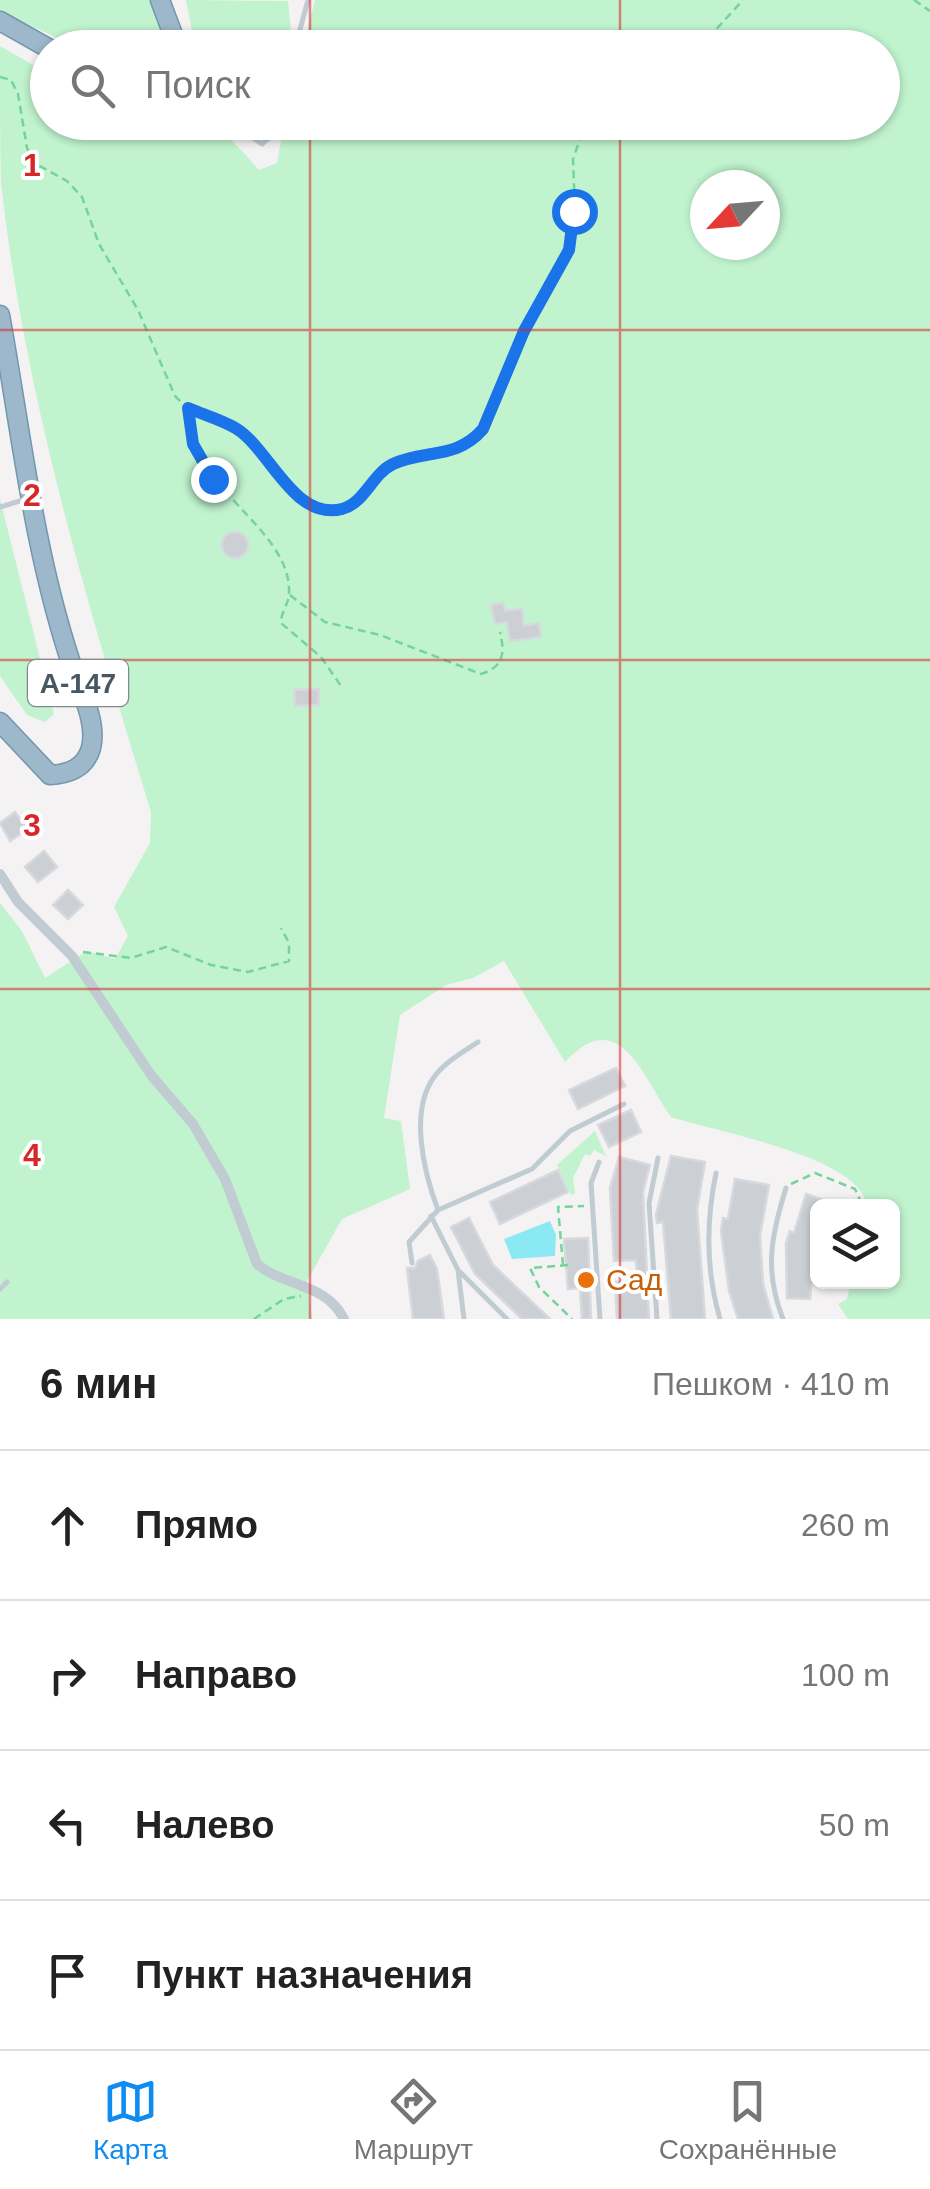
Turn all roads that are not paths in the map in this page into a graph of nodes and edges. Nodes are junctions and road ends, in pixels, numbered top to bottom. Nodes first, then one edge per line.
1 (160, 0) edge
2 (299, 0) edge
3 (308, 0) edge
4 (303, 16) junction
5 (0, 21) edge
6 (171, 30) edge
7 (299, 30) edge
8 (30, 38) edge
9 (0, 315) edge
10 (0, 383) edge
11 (24, 471) junction
12 (29, 498) junction
13 (0, 507) edge
14 (0, 722) edge
15 (0, 874) edge
16 (478, 1042) dead end
17 (624, 1104) dead end
18 (658, 1158) dead end
19 (599, 1162) dead end
20 (716, 1173) dead end
21 (786, 1188) road end
22 (438, 1210) junction
23 (430, 1216) junction
24 (412, 1263) dead end
25 (458, 1270) junction
26 (7, 1282) dead end
27 (0, 1290) edge
28 (344, 1319) edge
29 (464, 1319) edge
30 (506, 1319) edge
31 (600, 1319) edge
32 (658, 1319) edge
33 (720, 1319) edge
34 (783, 1319) edge

1 - 6 highway
2 - 4 lane
3 - 4 lane
4 - 7 lane
5 - 8 highway
9 - 11 highway, А-147
10 - 11 highway, А-147
11 - 12 highway, А-147
12 - 13 lane
12 - 14 highway, А-147
15 - 28 street
16 - 22 lane
17 - 22 lane
18 - 32 lane
19 - 31 lane
20 - 33 lane
21 - 34 lane
22 - 23 lane
23 - 24 lane
23 - 25 lane
25 - 29 lane
25 - 30 lane
26 - 27 lane

